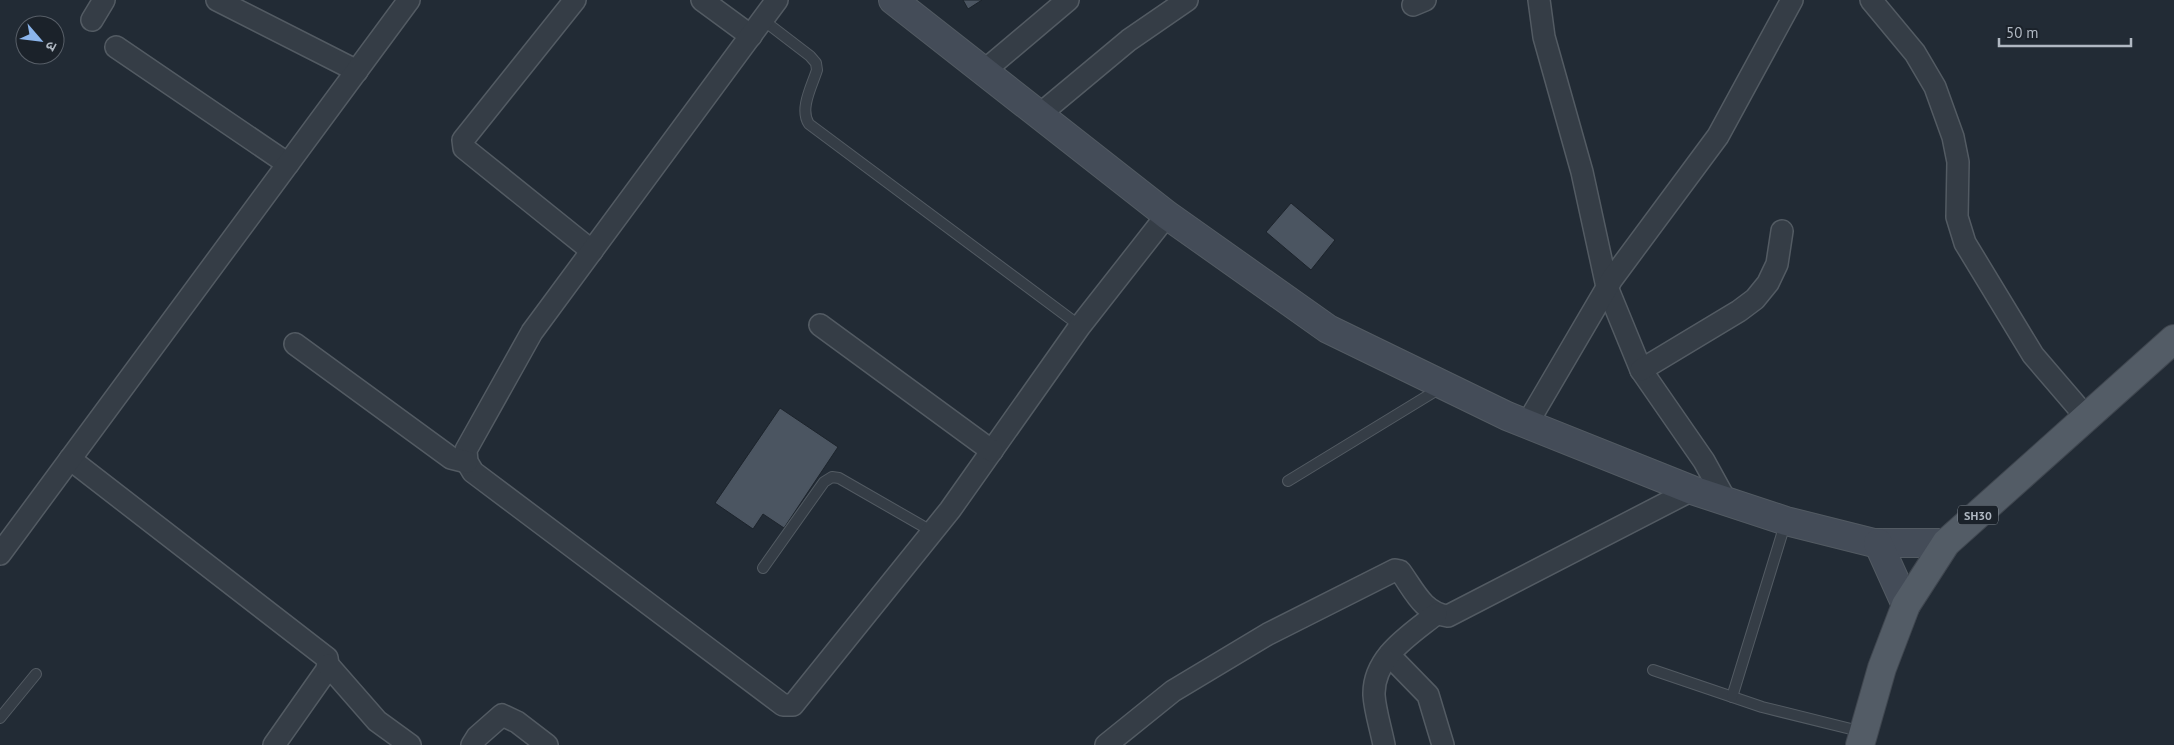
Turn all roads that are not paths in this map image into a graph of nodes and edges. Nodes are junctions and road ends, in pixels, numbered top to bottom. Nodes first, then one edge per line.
1 (104, 0) edge
2 (216, 0) edge
3 (409, 0) edge
4 (575, 0) edge
5 (702, 0) edge
6 (777, 0) edge
7 (893, 0) edge
8 (1068, 0) edge
9 (1187, 0) edge
10 (1539, 0) edge
11 (1792, 0) edge
12 (1871, 0) edge
13 (92, 20) dead end
14 (757, 28) junction
15 (116, 48) dead end
16 (357, 71) junction
17 (984, 71) junction
18 (1039, 115) junction
19 (288, 164) junction
20 (1167, 215) junction
21 (1782, 232) dead end
22 (592, 251) junction
23 (1607, 287) junction
24 (820, 325) dead end
25 (1080, 326) junction
26 (2174, 339) edge
27 (295, 344) dead end
28 (1641, 370) junction
29 (1445, 386) junction
30 (2087, 418) junction
31 (1527, 424) junction
32 (992, 451) junction
33 (70, 459) junction
34 (467, 462) junction
35 (1288, 481) dead end
36 (1692, 490) junction
37 (1726, 501) junction
38 (1786, 521) junction
39 (933, 532) junction
40 (1878, 543) junction
41 (1946, 543) junction
42 (0, 554) edge
43 (763, 568) dead end
44 (1906, 604) junction
45 (1436, 614) junction
46 (1389, 655) junction
47 (328, 665) junction
48 (1653, 670) dead end
49 (36, 674) dead end
50 (1732, 697) junction
51 (0, 718) edge
52 (1862, 738) edge
53 (274, 745) edge
54 (410, 745) edge
55 (472, 745) edge
56 (547, 745) edge
57 (1106, 745) edge
58 (1384, 745) edge
59 (1443, 745) edge

1 - 13 street
2 - 16 street
3 - 16 street
4 - 22 street
5 - 14 street
6 - 14 street
7 - 17 main road
8 - 17 street
9 - 18 street
10 - 23 street
11 - 23 street
12 - 30 street
14 - 22 street
14 - 25 lane
15 - 19 street
16 - 19 street
17 - 18 main road
18 - 20 main road
19 - 33 street
20 - 25 street
20 - 29 main road
21 - 28 street
22 - 34 street
23 - 28 street
23 - 31 street
24 - 32 street
25 - 32 street
26 - 30 main road, SH30
27 - 34 street
28 - 37 street
29 - 31 main road
29 - 35 lane
30 - 41 main road, SH30
31 - 36 main road
32 - 39 street
33 - 42 street
33 - 47 street
34 - 39 street
36 - 37 main road
36 - 45 street
37 - 38 main road
38 - 40 main road
38 - 50 lane
39 - 43 lane
40 - 41 main road
40 - 44 main road
41 - 44 main road, SH30
44 - 52 main road, SH30
45 - 46 street
45 - 57 street
46 - 58 street
46 - 59 street
47 - 53 street
47 - 54 street
48 - 50 lane
49 - 51 lane
50 - 52 lane
55 - 56 street

